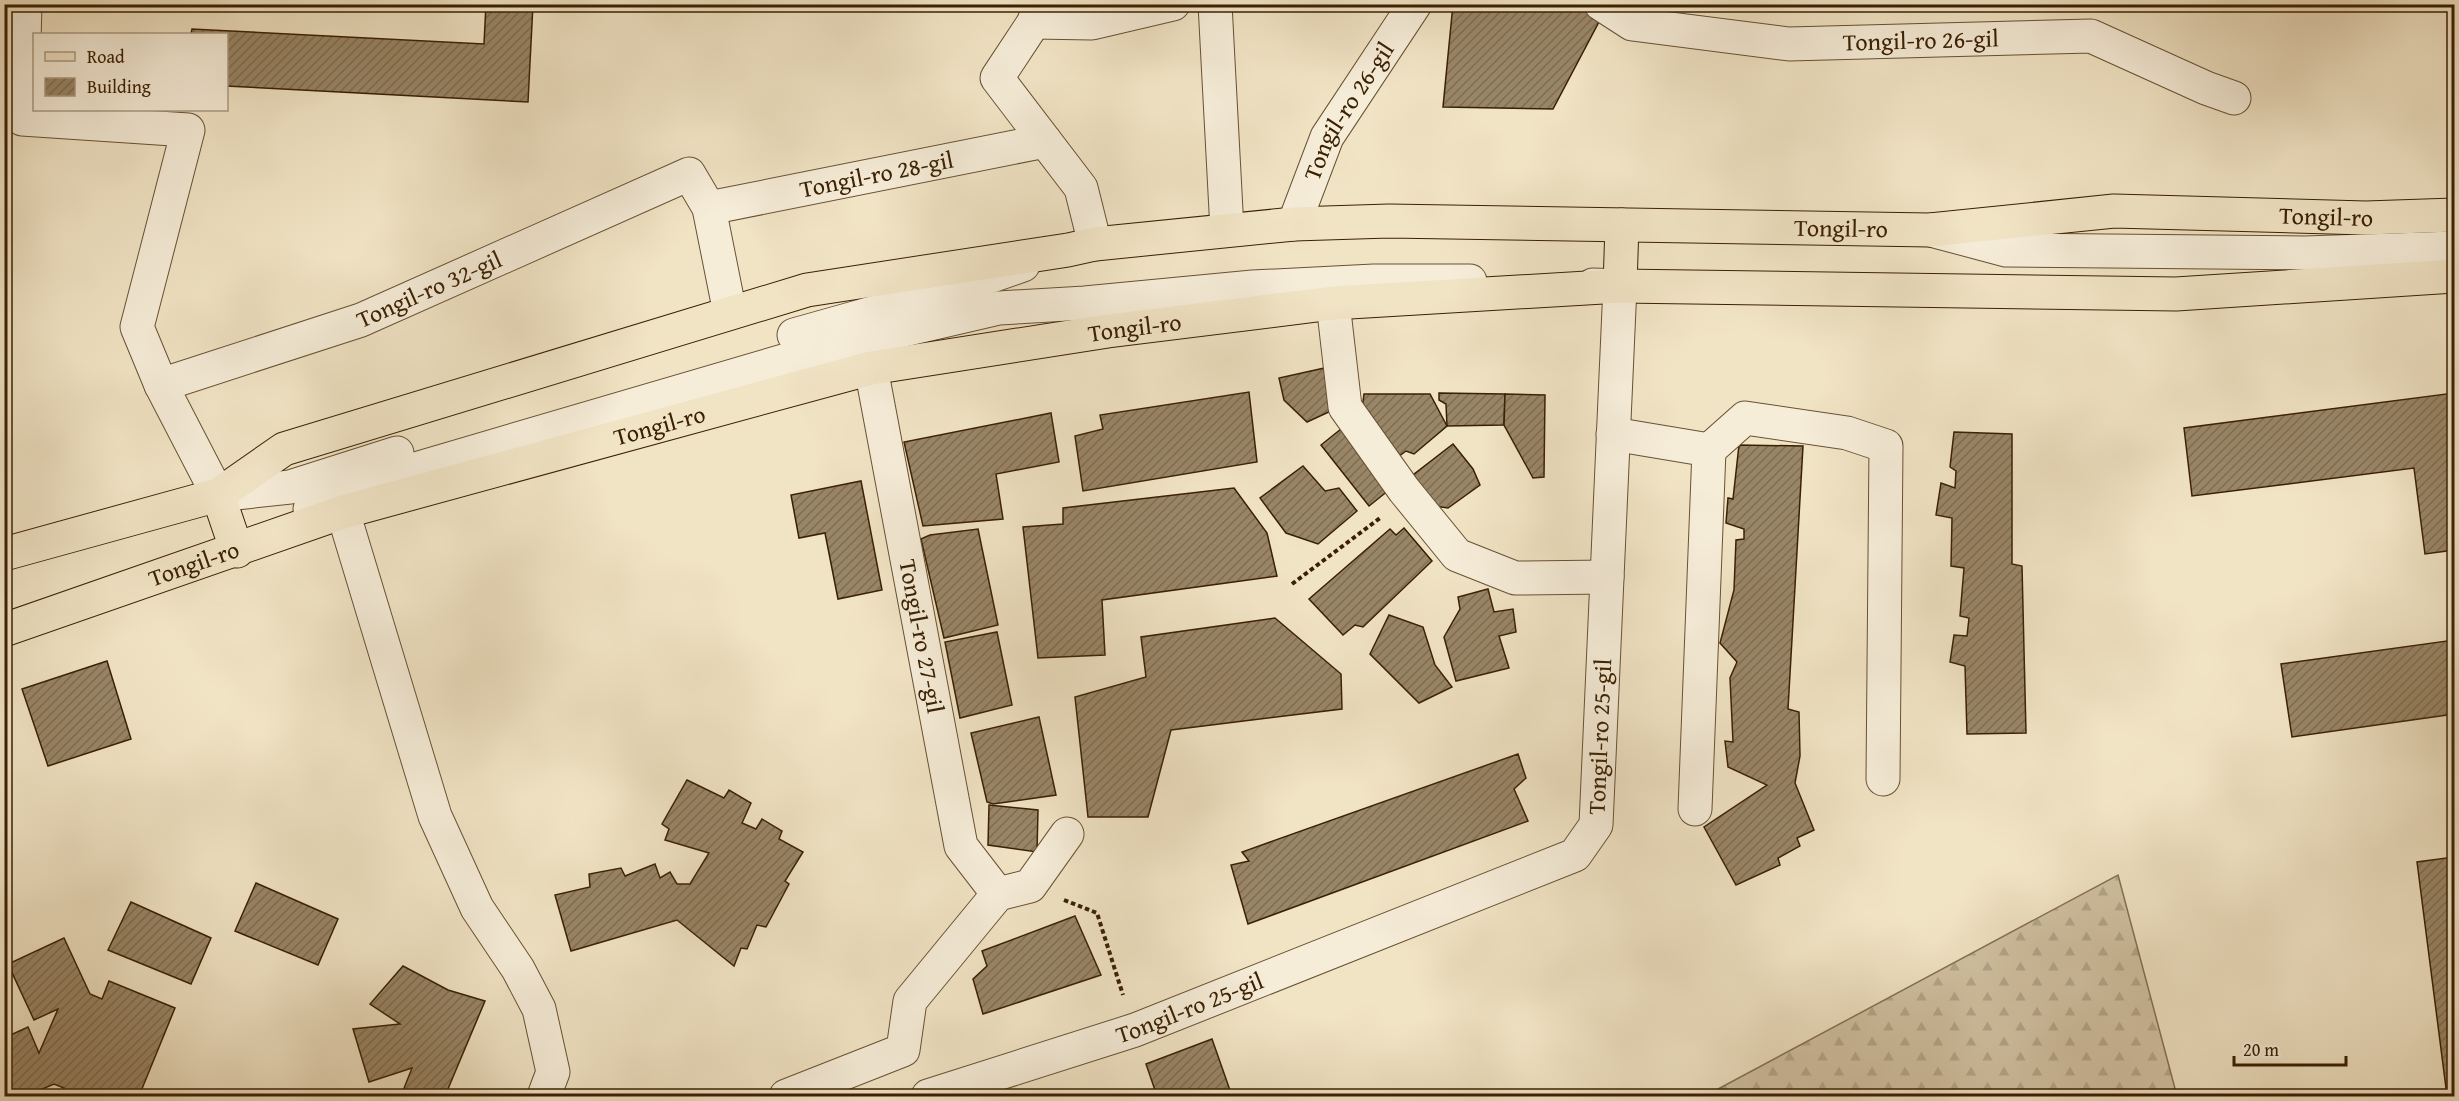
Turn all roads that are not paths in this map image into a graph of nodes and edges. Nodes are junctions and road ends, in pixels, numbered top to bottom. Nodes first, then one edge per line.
1 (24, 4) edge
2 (1173, 4) edge
3 (1215, 4) edge
4 (1415, 4) edge
5 (1601, 4) edge
6 (1037, 13) edge
7 (2234, 98) dead end
8 (1045, 141) junction
9 (709, 208) junction
10 (2454, 215) edge
11 (1294, 224) junction
12 (1622, 225) junction
13 (1227, 230) junction
14 (1930, 230) junction
15 (1082, 247) junction
16 (2454, 248) edge
17 (2454, 276) edge
18 (1620, 286) junction
19 (1333, 303) junction
20 (730, 313) junction
21 (871, 368) junction
22 (161, 385) junction
23 (1613, 434) junction
24 (1709, 450) junction
25 (218, 495) junction
26 (343, 512) junction
27 (237, 551) junction
28 (4, 554) edge
29 (1607, 577) junction
30 (4, 630) edge
31 (1883, 779) dead end
32 (1695, 809) dead end
33 (1067, 834) dead end
34 (998, 894) junction
35 (544, 1096) edge
36 (786, 1096) edge
37 (928, 1096) edge

1 - 22 street
2 - 6 street
3 - 13 street
4 - 11 street, Tongil-ro 26-gil
5 - 7 street, Tongil-ro 26-gil
6 - 8 street
8 - 9 street, Tongil-ro 28-gil
8 - 15 street
9 - 20 street
9 - 22 street, Tongil-ro 32-gil
10 - 14 main road, Tongil-ro
11 - 12 main road, Tongil-ro
11 - 13 main road, Tongil-ro
12 - 14 main road, Tongil-ro
12 - 18 main road
13 - 15 main road, Tongil-ro
14 - 16 street
15 - 20 main road, Tongil-ro
15 - 25 street
17 - 18 main road, Tongil-ro
18 - 19 main road, Tongil-ro
18 - 23 street, Tongil-ro 25-gil
18 - 27 street
19 - 21 main road, Tongil-ro
19 - 29 street
20 - 25 main road, Tongil-ro
21 - 26 main road, Tongil-ro
21 - 34 street, Tongil-ro 27-gil
22 - 25 street
23 - 24 street
23 - 29 street, Tongil-ro 25-gil
24 - 31 street
24 - 32 street
25 - 27 main road
25 - 28 main road, Tongil-ro
26 - 27 main road, Tongil-ro
26 - 35 street
27 - 30 main road, Tongil-ro
29 - 37 street, Tongil-ro 25-gil
33 - 34 street
34 - 36 street

